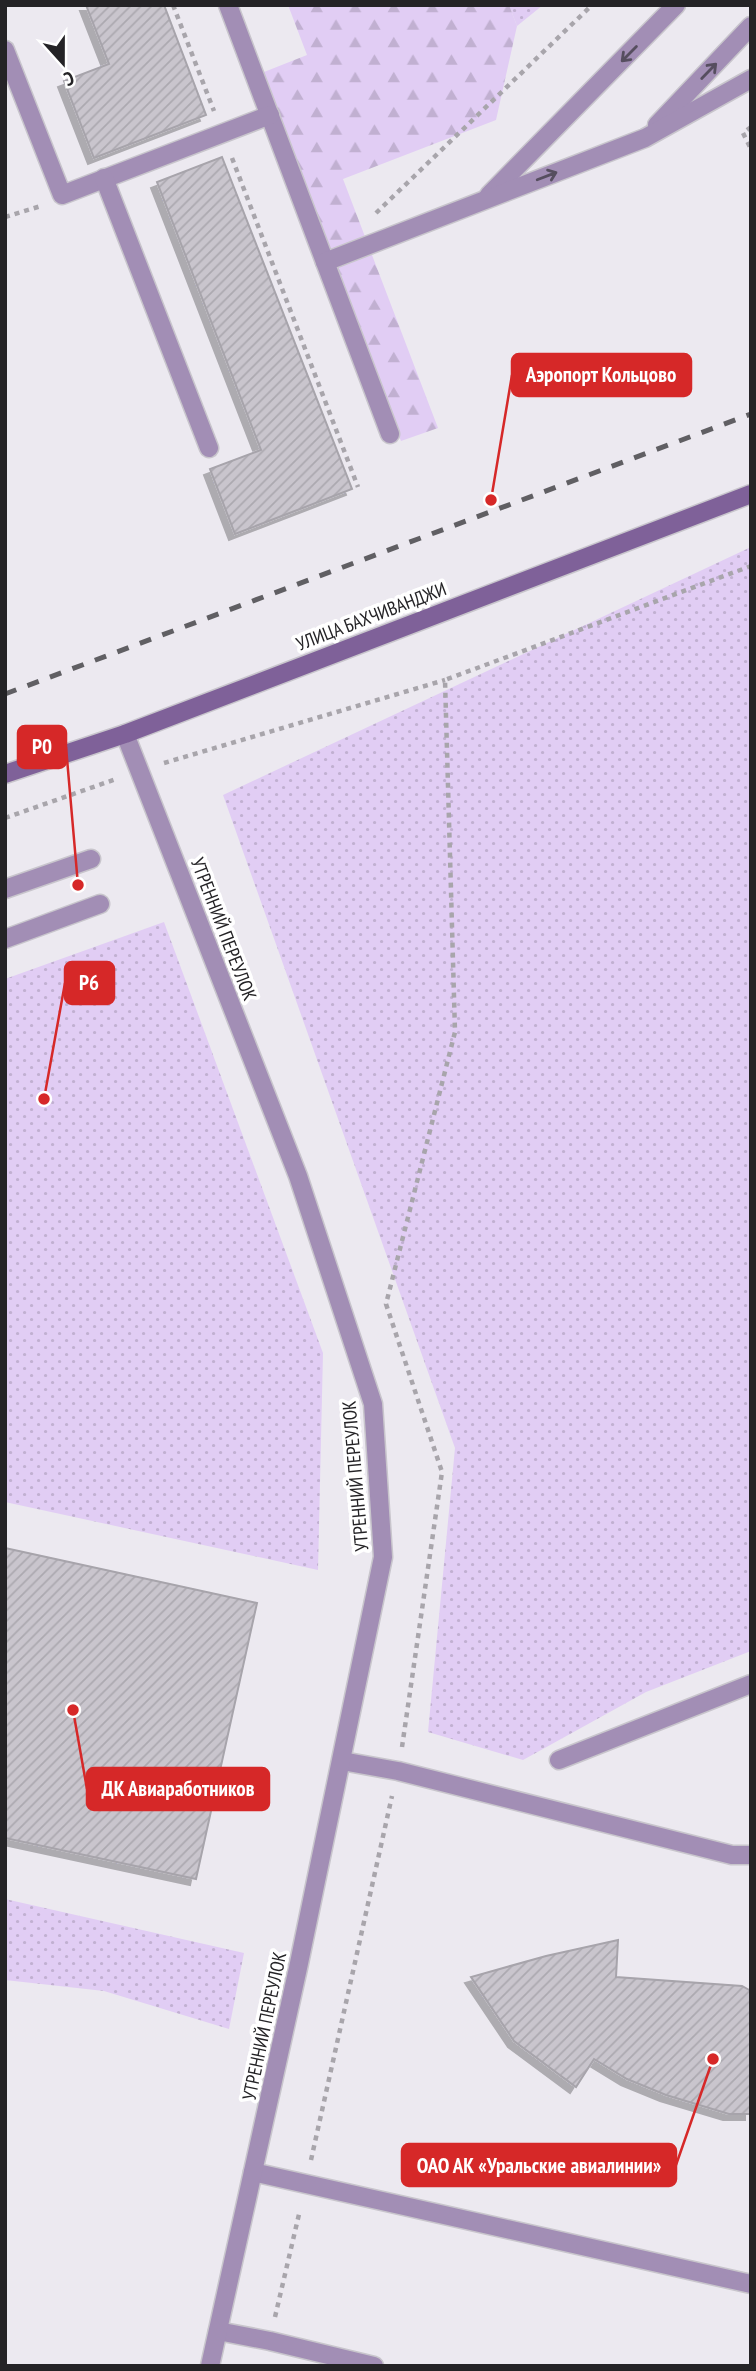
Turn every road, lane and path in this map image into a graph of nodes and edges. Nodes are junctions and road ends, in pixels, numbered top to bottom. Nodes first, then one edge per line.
1 (173, 5) edge
2 (228, 5) edge
3 (592, 5) edge
4 (677, 5) edge
5 (751, 26) edge
6 (5, 50) edge
7 (751, 79) edge
8 (270, 115) junction
9 (751, 127) edge
10 (222, 133) junction
11 (645, 138) junction
12 (751, 149) edge
13 (104, 178) junction
14 (484, 200) junction
15 (375, 214) dead end
16 (325, 262) junction
17 (390, 434) dead end
18 (209, 448) dead end
19 (358, 487) dead end
20 (751, 494) edge
21 (751, 566) edge
22 (445, 680) junction
23 (125, 734) junction
24 (139, 771) junction
25 (5, 774) edge
26 (5, 818) edge
27 (91, 859) dead end
28 (5, 889) edge
29 (100, 904) dead end
30 (5, 939) edge
31 (751, 1684) edge
32 (559, 1760) dead end
33 (342, 1761) junction
34 (398, 1771) junction
35 (751, 1855) edge
36 (253, 2172) junction
37 (306, 2184) junction
38 (751, 2284) edge
39 (218, 2331) junction
40 (270, 2341) junction
41 (210, 2366) edge
42 (374, 2366) edge

1 - 10 path
2 - 8 street
3 - 15 path
4 -> 14 street
11 -> 5 street
6 - 13 street
7 - 11 street
8 - 10 street
8 - 16 street
9 - 12 path
10 - 13 street
10 - 19 path
14 -> 11 street
13 - 18 street
14 - 16 street
16 - 17 street
20 - 23 main road, УЛИЦА БАХЧИВАНДЖИ
21 - 22 path
22 - 24 path
22 - 34 path
23 - 24 street, УТРЕННИЙ ПЕРЕУЛОК
23 - 25 main road, УЛИЦА БАХЧИВАНДЖИ
24 - 26 path
24 - 33 street, УТРЕННИЙ ПЕРЕУЛОК
27 - 28 street
29 - 30 street
31 - 32 street
33 - 34 street
33 - 36 street, УТРЕННИЙ ПЕРЕУЛОК
34 - 35 street
34 - 37 path
36 - 37 street
36 - 39 street, УТРЕННИЙ ПЕРЕУЛОК
37 - 38 street
37 - 40 path
39 - 40 street
39 - 41 street, УТРЕННИЙ ПЕРЕУЛОК
40 - 42 street

